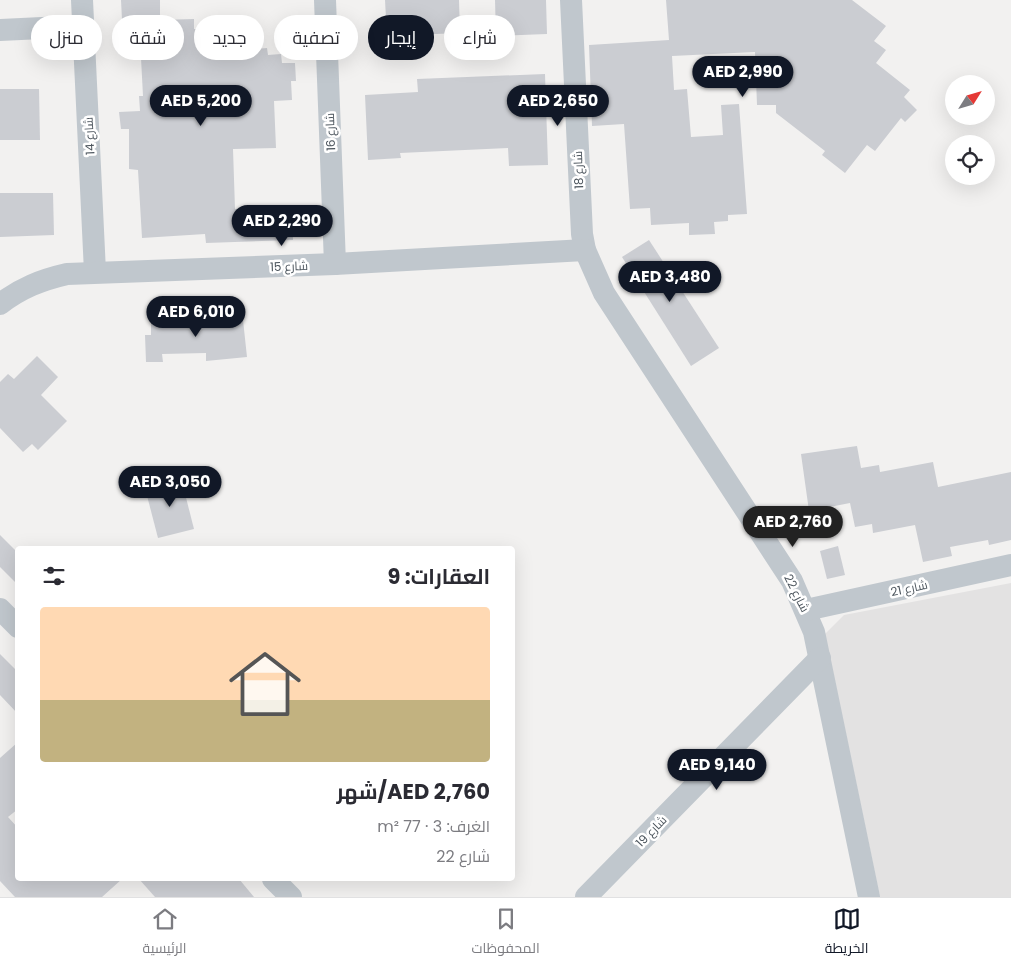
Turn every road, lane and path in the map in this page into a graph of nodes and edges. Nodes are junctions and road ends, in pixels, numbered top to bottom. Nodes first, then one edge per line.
1 (82, 0) edge
2 (325, 0) edge
3 (571, 0) edge
4 (83, 15) edge
5 (31, 29) edge
6 (0, 30) edge
7 (86, 60) edge
8 (585, 250) junction
9 (336, 264) junction
10 (95, 272) junction
11 (0, 304) edge
12 (1011, 565) edge
13 (0, 609) edge
14 (806, 610) junction
15 (15, 624) edge
16 (820, 658) junction
17 (275, 881) edge
18 (291, 897) edge
19 (586, 897) edge
20 (869, 897) edge

1 - 4 street, شارع 14
2 - 9 street, شارع 16
3 - 8 street, شارع 18
5 - 6 street
7 - 10 street, شارع 14
8 - 9 street, شارع 15
8 - 14 street, شارع 22
9 - 10 street, شارع 15
10 - 11 street, شارع 15
12 - 14 street, شارع 21
13 - 15 street
14 - 16 street, شارع 22
16 - 19 street, شارع 19
16 - 20 street, شارع 22
17 - 18 street

